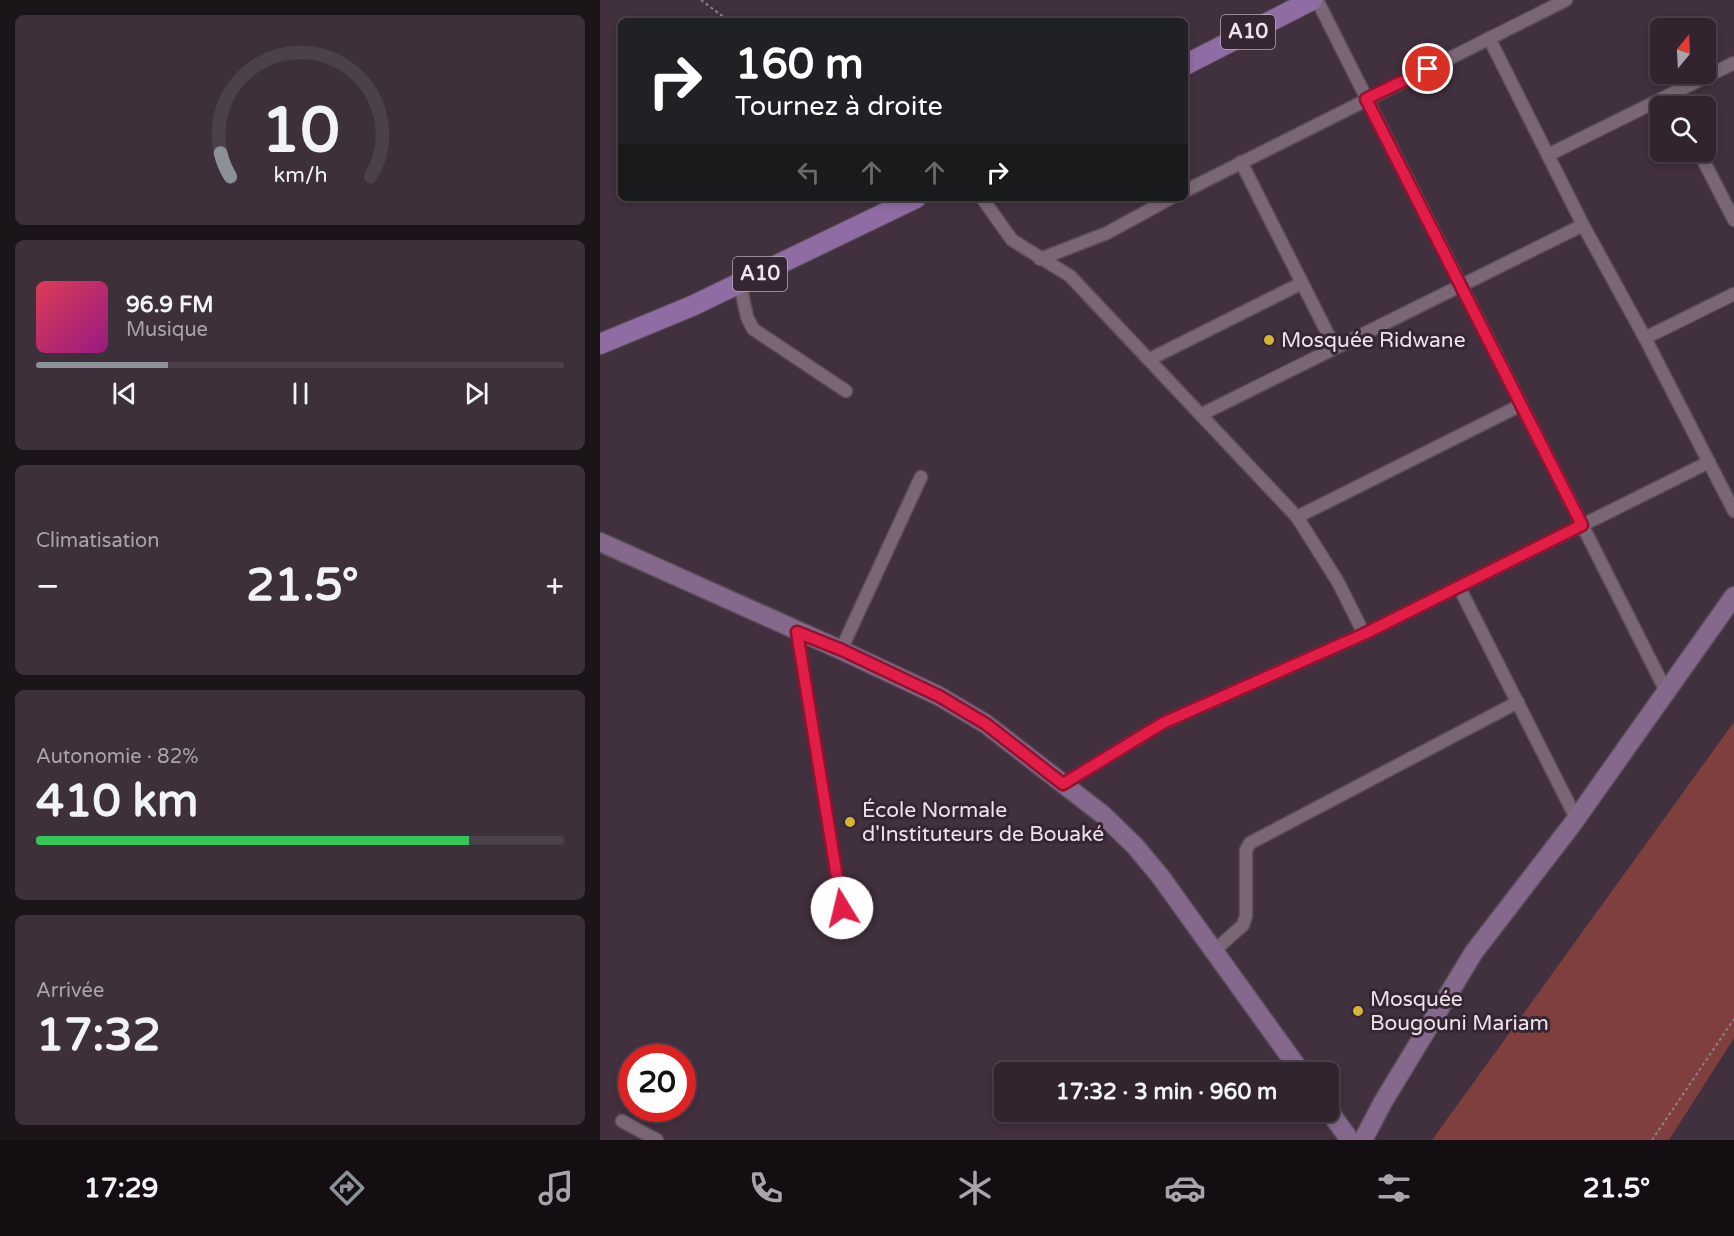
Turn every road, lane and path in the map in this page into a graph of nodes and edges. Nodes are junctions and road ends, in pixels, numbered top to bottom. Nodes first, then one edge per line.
1 (701, 0) edge
2 (1312, 0) edge
3 (1317, 0) edge
4 (1566, 0) edge
5 (725, 18) edge
6 (1489, 38) junction
7 (1188, 63) edge
8 (1734, 63) edge
9 (1671, 95) joint
10 (1366, 99) junction
11 (1548, 155) junction
12 (1241, 162) junction
13 (1704, 162) edge
14 (1188, 189) edge
15 (910, 201) edge
16 (984, 201) edge
17 (1166, 201) edge
18 (1734, 219) edge
19 (1583, 225) junction
20 (1040, 259) junction
21 (1302, 283) junction
22 (740, 284) junction
23 (1461, 285) junction
24 (1734, 294) edge
25 (1645, 338) junction
26 (600, 344) edge
27 (1335, 348) junction
28 (1150, 359) junction
29 (846, 391) dead end
30 (1521, 405) junction
31 (1202, 414) junction
32 (1709, 462) junction
33 (921, 477) dead end
34 (1734, 511) edge
35 (1297, 517) junction
36 (1582, 525) junction
37 (600, 542) edge
38 (1459, 586) junction
39 (1734, 596) edge
40 (797, 632) junction
41 (1364, 634) junction
42 (842, 650) junction
43 (1666, 691) junction
44 (1518, 702) junction
45 (1063, 784) junction
46 (1576, 818) junction
47 (842, 908) dead end
48 (1214, 951) junction
49 (1734, 1019) edge
50 (1294, 1062) edge
51 (624, 1122) edge
52 (1337, 1122) edge
53 (657, 1140) edge
54 (1350, 1140) edge
55 (1363, 1140) edge
56 (1652, 1140) edge

1 - 5 path
2 - 7 main road, A10
3 - 10 street
4 - 6 street
6 - 10 street
6 - 11 street
8 - 9 street
9 - 11 street
10 - 12 street
10 - 23 street
11 - 19 street
12 - 14 street
12 - 21 street
13 - 18 street
15 - 22 main road, A10
16 - 20 street
17 - 20 street
19 - 23 street
19 - 25 street
20 - 28 street
21 - 27 street
21 - 28 street
22 - 26 main road, A10
22 - 29 street
23 - 27 street
23 - 30 street
24 - 25 street
25 - 32 street
27 - 31 street
28 - 31 street
30 - 35 street
30 - 36 street
31 - 35 street
32 - 34 street
32 - 36 street
33 - 42 street
35 - 41 street
36 - 38 street
36 - 43 street
37 - 40 street
38 - 41 street
38 - 44 street
39 - 43 street
40 - 42 street
40 - 47 lane
41 - 45 street
42 - 45 street
43 - 46 street
44 - 46 street
44 - 48 street
45 - 48 street
46 - 55 street
48 - 50 street
49 - 56 path
51 - 53 street
52 - 54 street

